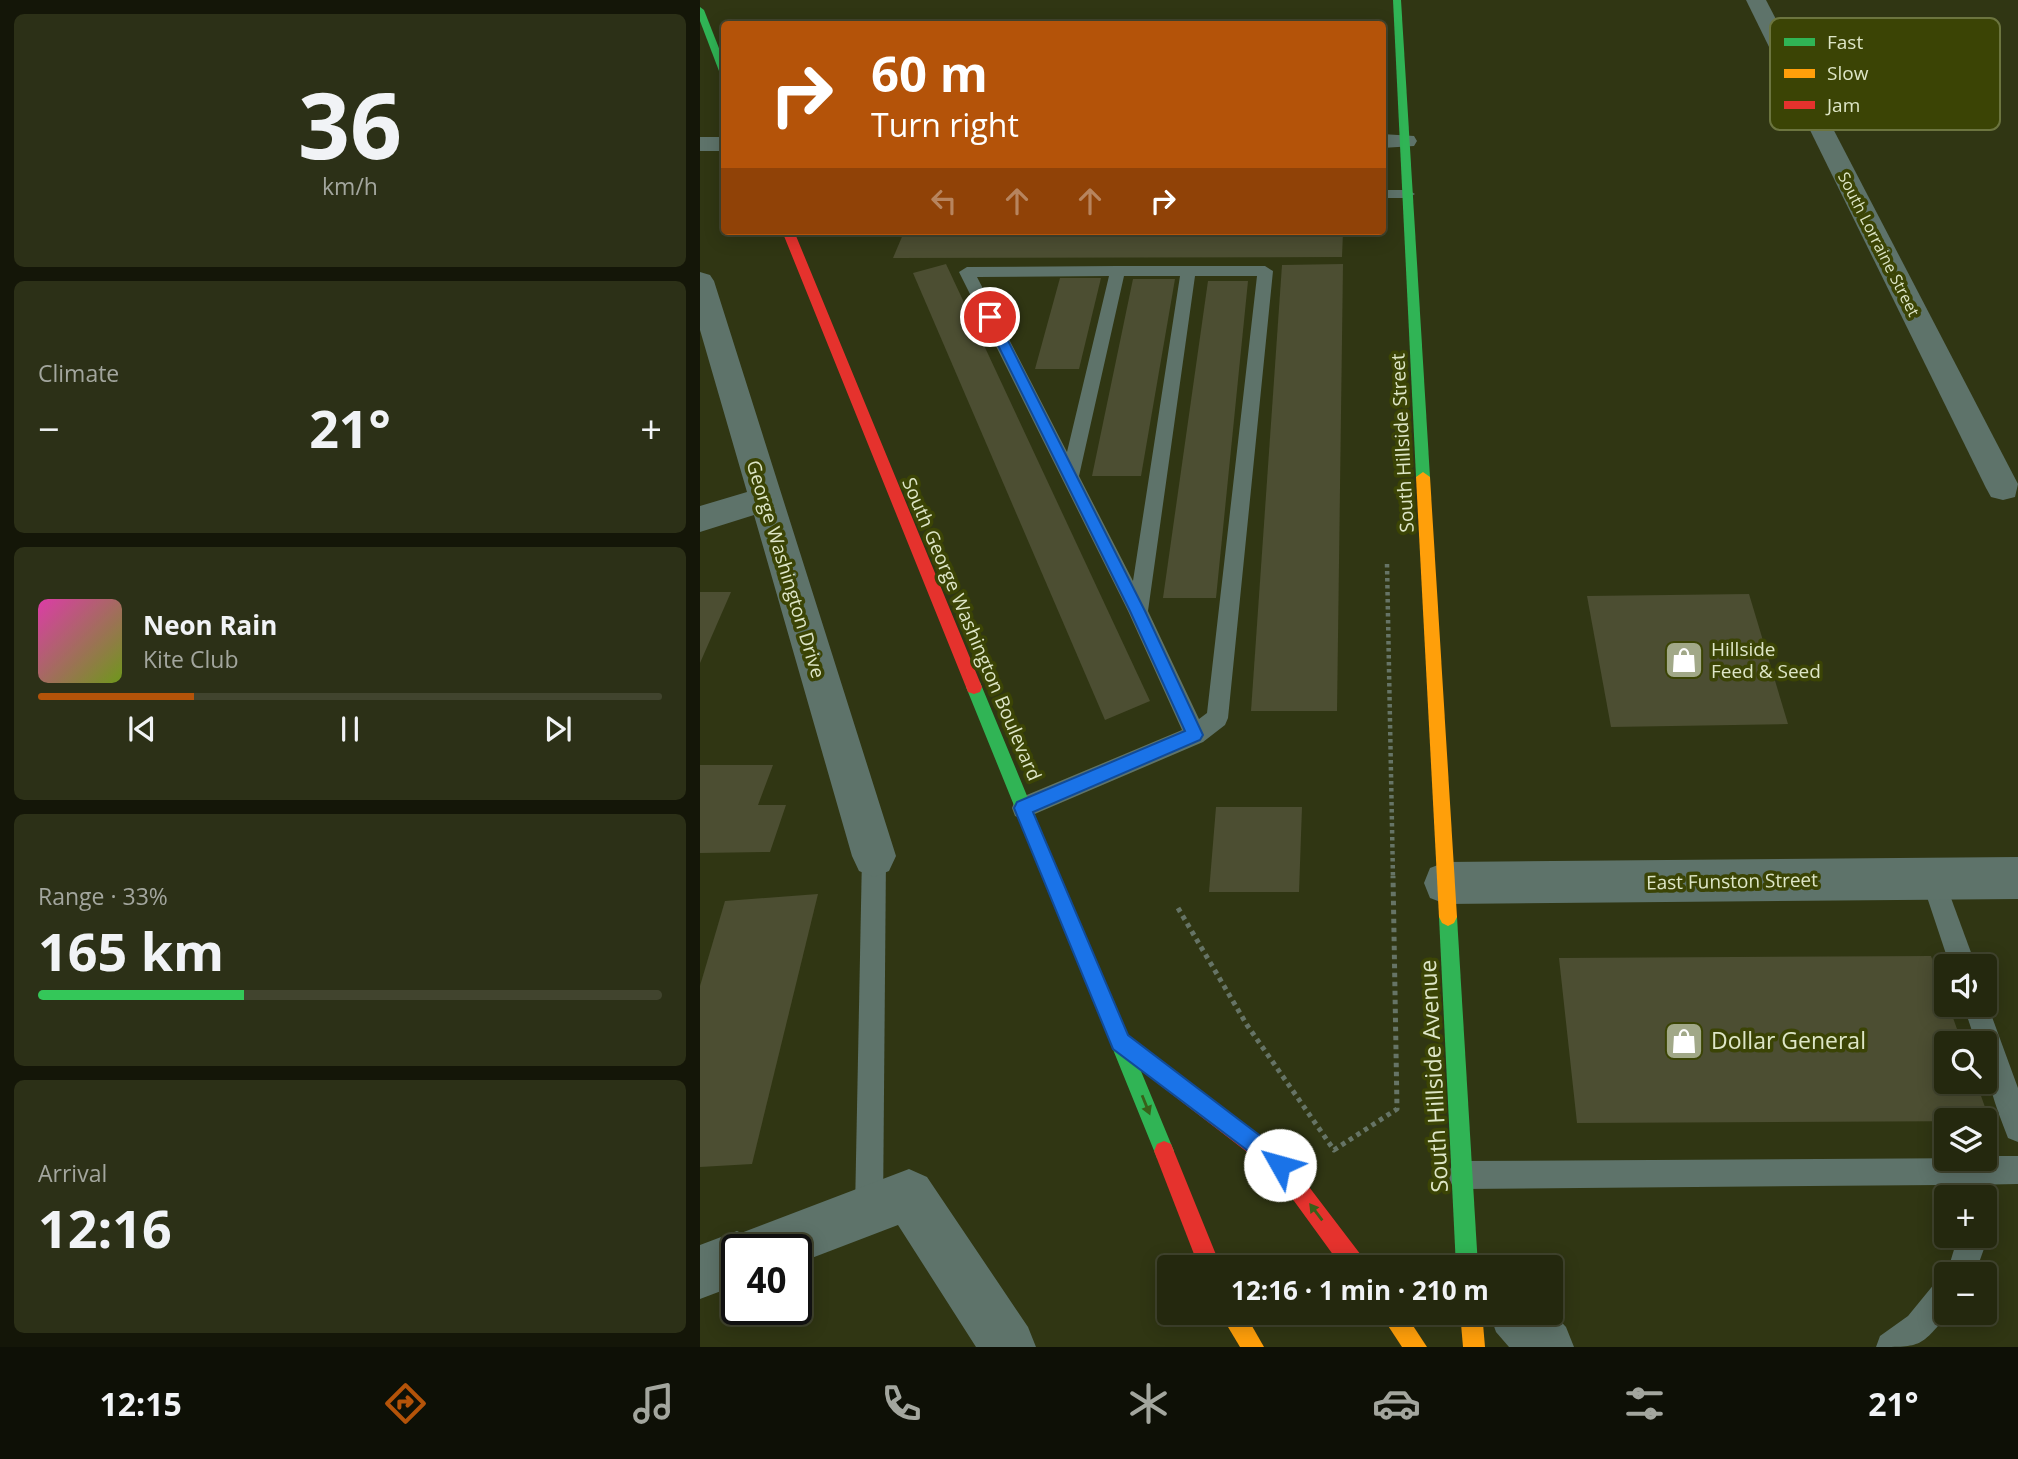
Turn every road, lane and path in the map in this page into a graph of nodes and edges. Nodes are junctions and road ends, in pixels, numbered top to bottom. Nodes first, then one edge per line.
1 (1397, 0) edge
2 (1756, 0) edge
3 (700, 10) edge
4 (1770, 28) edge
5 (721, 63) edge
6 (1822, 130) edge
7 (1394, 141) edge
8 (700, 144) edge
9 (721, 144) edge
10 (1386, 194) edge
11 (1408, 194) junction
12 (790, 235) edge
13 (1118, 271) junction
14 (1188, 271) junction
15 (700, 281) edge
16 (1070, 477) junction
17 (2003, 488) dead end
18 (765, 499) junction
19 (700, 519) edge
20 (1386, 550) dead end
21 (1138, 611) junction
22 (1195, 735) junction
23 (1023, 808) junction
24 (874, 856) joint
25 (2018, 878) edge
26 (1933, 879) junction
27 (1446, 883) junction
28 (1178, 908) dead end
29 (1959, 954) edge
30 (1980, 1017) edge
31 (1121, 1042) junction
32 (2018, 1128) edge
33 (2018, 1170) edge
34 (1462, 1175) junction
35 (1953, 1184) edge
36 (889, 1203) junction
37 (805, 1234) edge
38 (1205, 1255) edge
39 (1347, 1255) edge
40 (1469, 1255) edge
41 (721, 1264) edge
42 (700, 1272) edge
43 (1934, 1309) edge
44 (1239, 1325) edge
45 (1400, 1325) edge
46 (1472, 1325) edge
47 (1527, 1325) edge
48 (1008, 1347) edge
49 (1253, 1347) edge
50 (1416, 1347) edge
51 (1474, 1347) edge
52 (1546, 1347) edge
53 (1891, 1347) edge

1 - 7 street, South Hillside Street
2 - 4 street, South Lorraine Street
3 - 5 street
6 - 17 street, South Lorraine Street
7 - 11 street, South Hillside Street
8 - 9 street
10 - 11 lane
11 - 27 street, South Hillside Street
12 - 23 street, South George Washington Boulevard
13 - 14 lane
13 - 16 lane
13 - 16 lane
14 - 21 lane
14 - 22 lane
15 - 18 street, George Washington Drive
16 - 21 lane
18 - 19 street
18 - 24 street, George Washington Drive
20 - 28 path
21 - 22 lane
22 - 23 lane
23 - 31 street, South George Washington Boulevard
24 - 36 lane
25 - 26 street, East Funston Street
26 - 27 street, East Funston Street
26 - 29 lane
27 - 34 street, South Hillside Avenue
30 - 32 lane
31 -> 38 street, South George Washington Boulevard
39 -> 31 street, South George Washington Boulevard
33 - 35 lane
34 - 35 lane
34 - 40 street, South Hillside Avenue
36 - 37 street
36 - 48 street
41 - 42 street
43 - 53 lane
44 - 49 street
45 - 50 street
46 - 51 street
47 - 52 street

